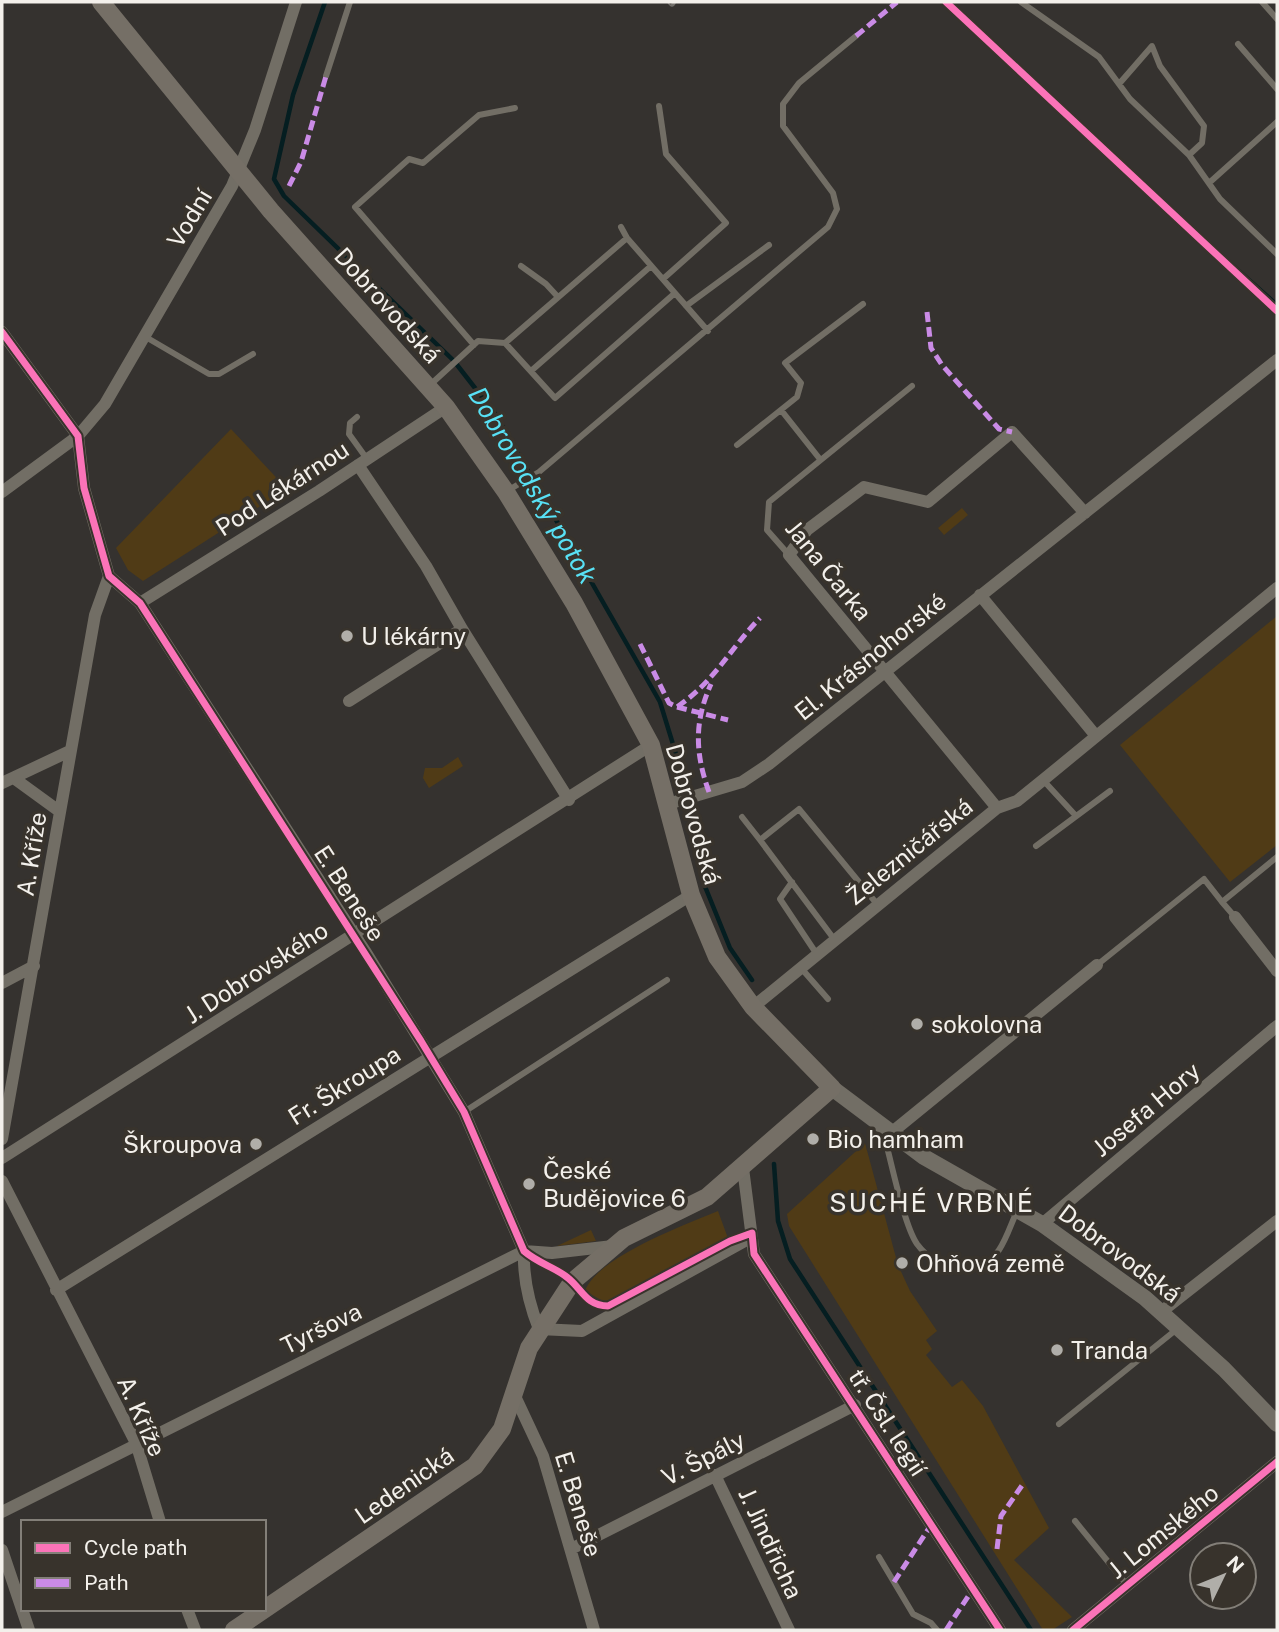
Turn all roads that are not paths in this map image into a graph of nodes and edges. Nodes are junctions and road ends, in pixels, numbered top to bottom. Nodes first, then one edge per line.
1 (101, 2) edge
2 (296, 2) edge
3 (350, 2) edge
4 (1021, 2) edge
5 (1262, 2) edge
6 (1277, 19) edge
7 (856, 36) dead end
8 (1238, 44) dead end
9 (326, 76) dead end
10 (1119, 84) junction
11 (1277, 89) edge
12 (659, 106) dead end
13 (515, 108) dead end
14 (1277, 122) edge
15 (1189, 155) junction
16 (238, 169) junction
17 (1209, 183) junction
18 (621, 227) dead end
19 (626, 237) junction
20 (769, 245) dead end
21 (1277, 254) edge
22 (521, 266) dead end
23 (651, 266) junction
24 (663, 279) junction
25 (675, 293) junction
26 (558, 297) junction
27 (863, 304) dead end
28 (686, 306) junction
29 (708, 331) junction
30 (2, 332) edge
31 (144, 336) junction
32 (505, 343) junction
33 (474, 345) junction
34 (253, 354) dead end
35 (1277, 360) edge
36 (531, 371) junction
37 (912, 386) dead end
38 (428, 387) junction
39 (446, 407) junction
40 (782, 410) junction
41 (357, 416) dead end
42 (78, 436) junction
43 (737, 445) dead end
44 (819, 458) junction
45 (362, 462) junction
46 (2, 492) edge
47 (506, 492) junction
48 (1084, 513) junction
49 (789, 555) junction
50 (109, 576) junction
51 (1277, 588) edge
52 (980, 595) junction
53 (140, 603) junction
54 (462, 629) junction
55 (886, 671) junction
56 (349, 701) dead end
57 (1096, 736) junction
58 (651, 746) junction
59 (70, 751) junction
60 (1043, 780) junction
61 (8, 781) edge
62 (1110, 791) dead end
63 (569, 800) junction
64 (674, 802) junction
65 (997, 808) junction
66 (59, 811) junction
67 (1076, 816) junction
68 (742, 817) dead end
69 (760, 840) junction
70 (1036, 846) dead end
71 (1277, 856) edge
72 (792, 883) junction
73 (691, 895) junction
74 (1222, 902) junction
75 (877, 904) junction
76 (1235, 917) joint
77 (354, 934) junction
78 (834, 939) junction
79 (816, 953) junction
80 (1097, 965) joint
81 (34, 966) junction
82 (800, 967) junction
83 (1277, 971) edge
84 (667, 980) dead end
85 (2, 982) edge
86 (828, 999) dead end
87 (753, 1007) junction
88 (1277, 1026) edge
89 (430, 1056) junction
90 (832, 1088) junction
91 (464, 1112) junction
92 (891, 1133) junction
93 (2, 1139) edge
94 (2, 1158) edge
95 (743, 1168) junction
96 (2, 1181) edge
97 (1017, 1211) junction
98 (1277, 1221) edge
99 (1042, 1224) junction
100 (752, 1237) junction
101 (613, 1247) junction
102 (524, 1251) junction
103 (56, 1290) junction
104 (1161, 1312) junction
105 (1179, 1328) junction
106 (539, 1329) junction
107 (514, 1394) junction
108 (855, 1405) junction
109 (1059, 1424) dead end
110 (1277, 1424) edge
111 (135, 1443) junction
112 (1277, 1462) edge
113 (715, 1475) junction
114 (2, 1512) edge
115 (159, 1520) edge
116 (1075, 1521) dead end
117 (571, 1549) junction
118 (2, 1550) edge
119 (879, 1557) dead end
120 (1128, 1585) junction
121 (21, 1606) edge
122 (266, 1608) edge
123 (23, 1611) edge
124 (188, 1611) edge
125 (262, 1611) edge
126 (29, 1630) edge
127 (195, 1630) edge
128 (234, 1630) edge
129 (593, 1630) edge
130 (789, 1630) edge
131 (937, 1630) edge
132 (1000, 1630) edge
133 (1073, 1630) edge

1 - 16 main road, Dobrovodská
2 - 16 street, Vodní
3 - 9 lane
4 - 10 lane
5 - 6 lane
7 - 29 lane
8 - 11 lane
10 - 15 lane
10 - 15 lane
12 - 24 lane
13 - 33 lane
14 - 17 lane
15 - 17 lane
16 - 31 street, Vodní
16 - 38 main road, Dobrovodská
17 - 21 lane
18 - 19 lane
19 - 23 lane
19 - 26 lane
20 - 28 lane
22 - 26 lane
23 - 24 lane
23 - 36 lane
24 - 25 lane
25 - 28 lane
25 - 36 lane
26 - 32 lane
27 - 40 lane
28 - 29 lane
29 - 47 lane
30 - 42 street
31 - 34 lane
31 - 42 street, Vodní
32 - 33 lane
32 - 36 lane
33 - 38 lane
35 - 48 street, El. Krásnohorské
37 - 44 lane, Jana Čarka
38 - 39 main road, Dobrovodská
39 - 45 street, Pod Lékárnou
39 - 47 main road, Dobrovodská
40 - 43 lane
40 - 44 lane
41 - 45 lane
42 - 46 street, Vodní
42 - 50 street
44 - 49 lane, Jana Čarka
45 - 53 street, Pod Lékárnou
45 - 54 street
47 - 58 main road, Dobrovodská
48 - 49 street
48 - 52 street, El. Krásnohorské
49 - 55 street, Jana Čarka
50 - 53 street, E. Beneše
50 - 59 street, A. Kříže
51 - 57 street, Železničářská
52 - 55 street, El. Krásnohorské
52 - 57 street
53 - 77 street, E. Beneše
54 - 56 street
54 - 63 street
55 - 64 street, El. Krásnohorské
55 - 65 street, Jana Čarka
57 - 60 street, Železničářská
58 - 63 street, J. Dobrovského
58 - 64 main road, Dobrovodská
59 - 61 street
59 - 66 street, A. Kříže
60 - 65 street, Železničářská
60 - 67 lane
61 - 66 street
62 - 67 lane
63 - 77 street, J. Dobrovského
64 - 73 main road, Dobrovodská
65 - 75 street, Železničářská
66 - 81 street, A. Kříže
67 - 70 lane
68 - 69 lane
69 - 72 lane
69 - 75 lane
71 - 74 lane
72 - 78 lane
72 - 79 lane
73 - 87 main road, Dobrovodská
73 - 89 street, Fr. Škroupa
74 - 76 lane
74 - 80 lane
75 - 78 street, Železničářská
76 - 83 street
77 - 89 street, E. Beneše
77 - 94 street, J. Dobrovského
78 - 79 street, Železničářská
79 - 82 street, Železničářská
80 - 92 street
81 - 85 street
81 - 93 street, A. Kříže
82 - 86 lane
82 - 87 street, Železničářská
84 - 91 lane
87 - 90 main road, Dobrovodská
88 - 99 street, Josefa Hory
89 - 91 street, E. Beneše
89 - 103 street, Fr. Škroupa
90 - 92 street, Dobrovodská
90 - 95 main road, Ledenická
91 - 102 street, E. Beneše
92 - 97 street, Dobrovodská
92 - 97 lane
95 - 100 street, tř. Čsl. legií
95 - 101 main road, Ledenická
96 - 103 street, A. Kříže
97 - 99 street, Dobrovodská
98 - 104 street
99 - 104 street, Dobrovodská
100 - 106 street
100 - 108 street, tř. Čsl. legií
101 - 102 street, Ledenická
101 - 106 main road, Ledenická
102 - 106 street, E. Beneše
102 - 111 street, Tyršova
103 - 111 street, A. Kříže
104 - 105 street, Dobrovodská
105 - 109 lane
105 - 110 street, Dobrovodská
106 - 107 main road, Ledenická
107 - 117 street, E. Beneše
107 - 122 main road, Ledenická
108 - 113 street, V. Špály
108 - 132 street, tř. Čsl. legií
111 - 114 street, Tyršova
111 - 115 street, A. Kříže
112 - 120 street, J. Lomského
113 - 117 street, V. Špály
113 - 130 street, J. Jindřicha
116 - 120 lane
117 - 129 street, E. Beneše
118 - 121 street
119 - 131 lane
120 - 133 street, J. Lomského
123 - 126 street
124 - 127 street
125 - 128 main road, Ledenická

